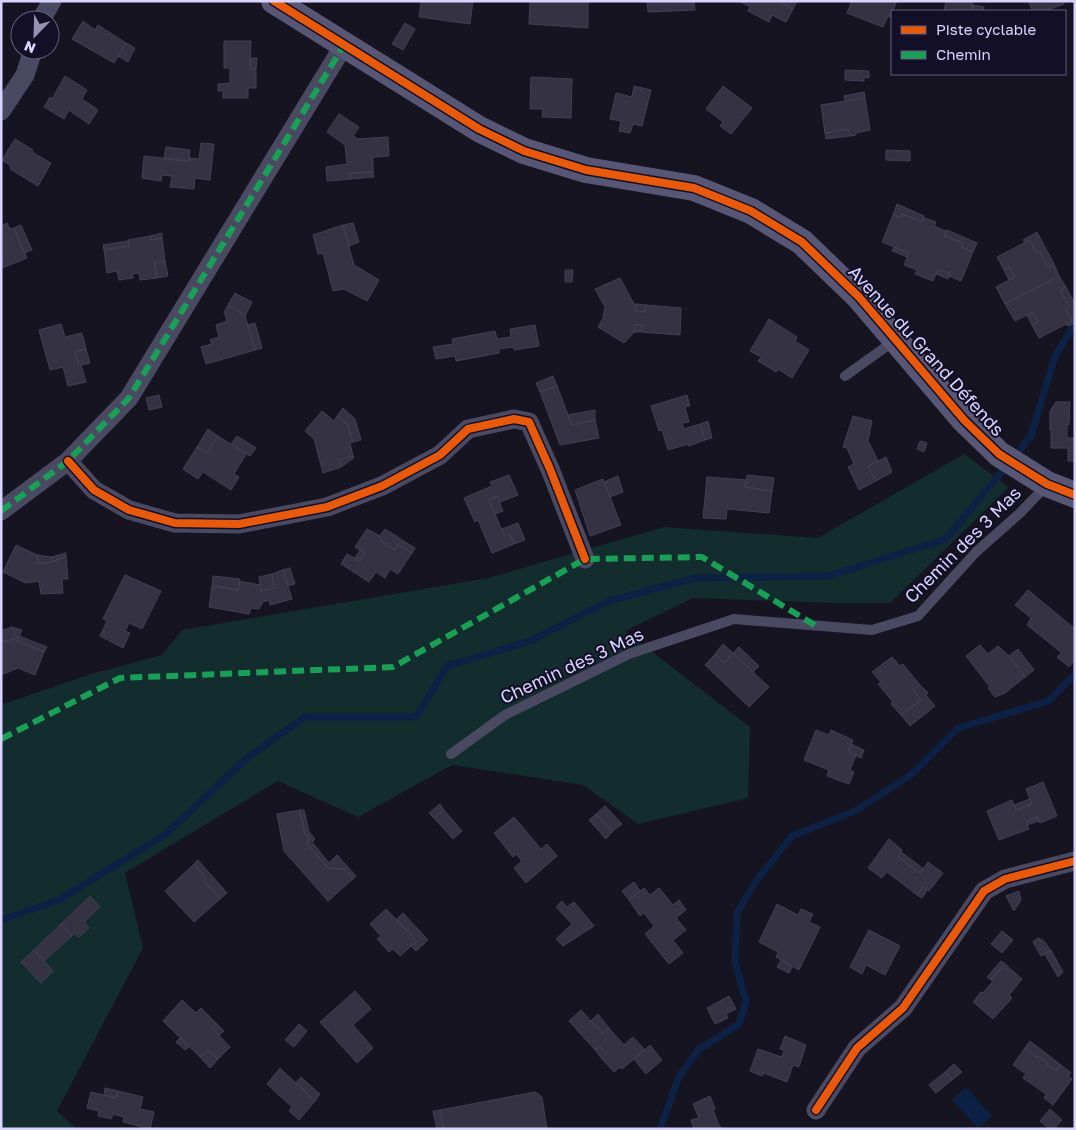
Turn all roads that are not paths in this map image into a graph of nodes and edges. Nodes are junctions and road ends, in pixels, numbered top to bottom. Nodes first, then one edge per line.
1 (274, 1) edge
2 (344, 45) junction
3 (29, 60) edge
4 (1, 110) edge
5 (895, 340) junction
6 (845, 376) dead end
7 (68, 461) junction
8 (1048, 484) junction
9 (1075, 495) edge
10 (1, 511) edge
11 (585, 559) dead end
12 (451, 754) dead end
13 (1075, 861) edge
14 (816, 1110) dead end

1 - 2 street, Avenue du Grand Défends
2 - 5 street, Avenue du Grand Défends
2 - 7 street
3 - 4 street
5 - 6 lane
5 - 8 street, Avenue du Grand Défends
7 - 10 street
7 - 11 street
8 - 9 street, Avenue du Grand Défends
8 - 12 lane, Chemin des 3 Mas
13 - 14 street

